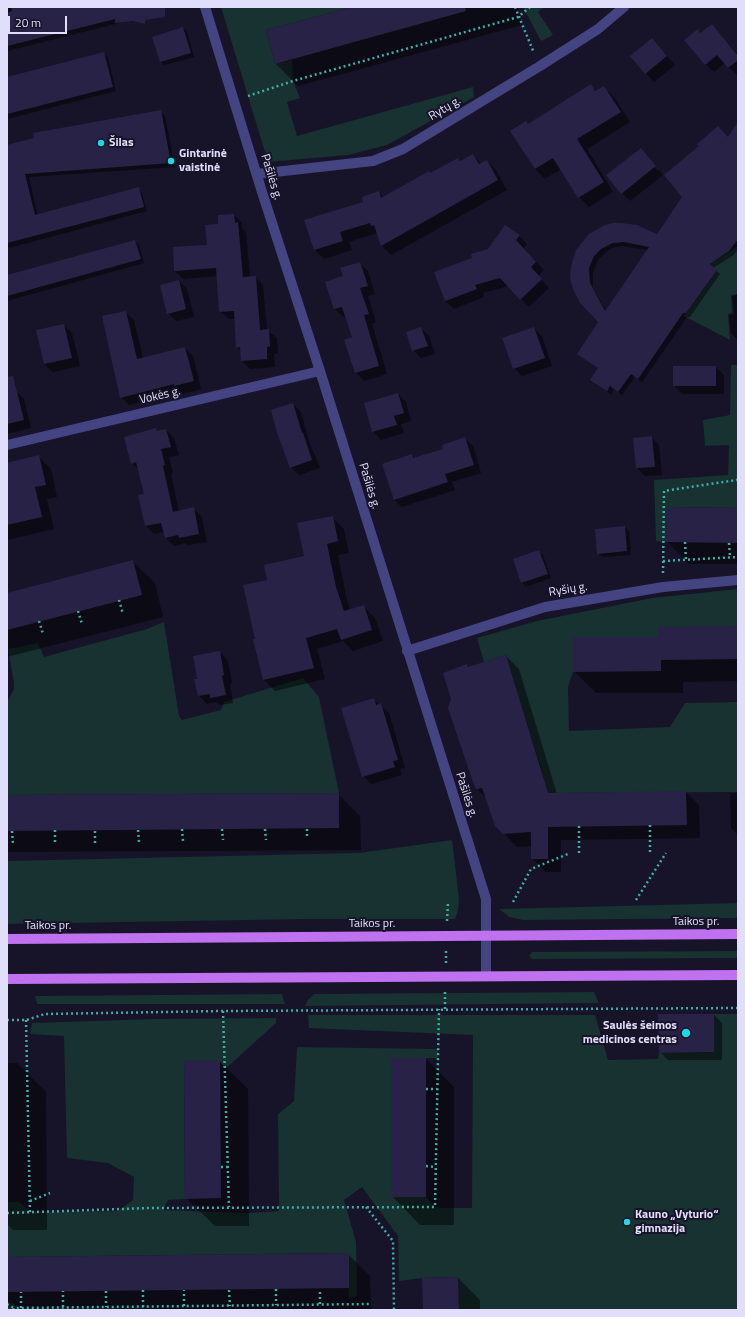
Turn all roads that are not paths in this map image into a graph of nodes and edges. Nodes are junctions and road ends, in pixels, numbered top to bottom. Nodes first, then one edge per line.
1 (205, 7) edge
2 (624, 7) edge
3 (257, 174) junction
4 (320, 371) junction
5 (7, 445) edge
6 (738, 580) edge
7 (407, 651) junction
8 (738, 934) edge
9 (486, 936) junction
10 (7, 939) edge
11 (738, 975) edge
12 (486, 976) junction
13 (7, 979) edge

1 - 3 street, Pašilės g.
2 - 3 street, Rytų g.
3 - 4 street, Pašilės g.
4 - 5 street, Vokės g.
4 - 7 street, Pašilės g.
6 - 7 street, Ryšių g.
7 - 9 street, Pašilės g.
8 - 9 main road, Taikos pr.
9 - 10 main road, Taikos pr.
9 - 12 street, Pašilės g.
11 - 12 main road
12 - 13 main road

